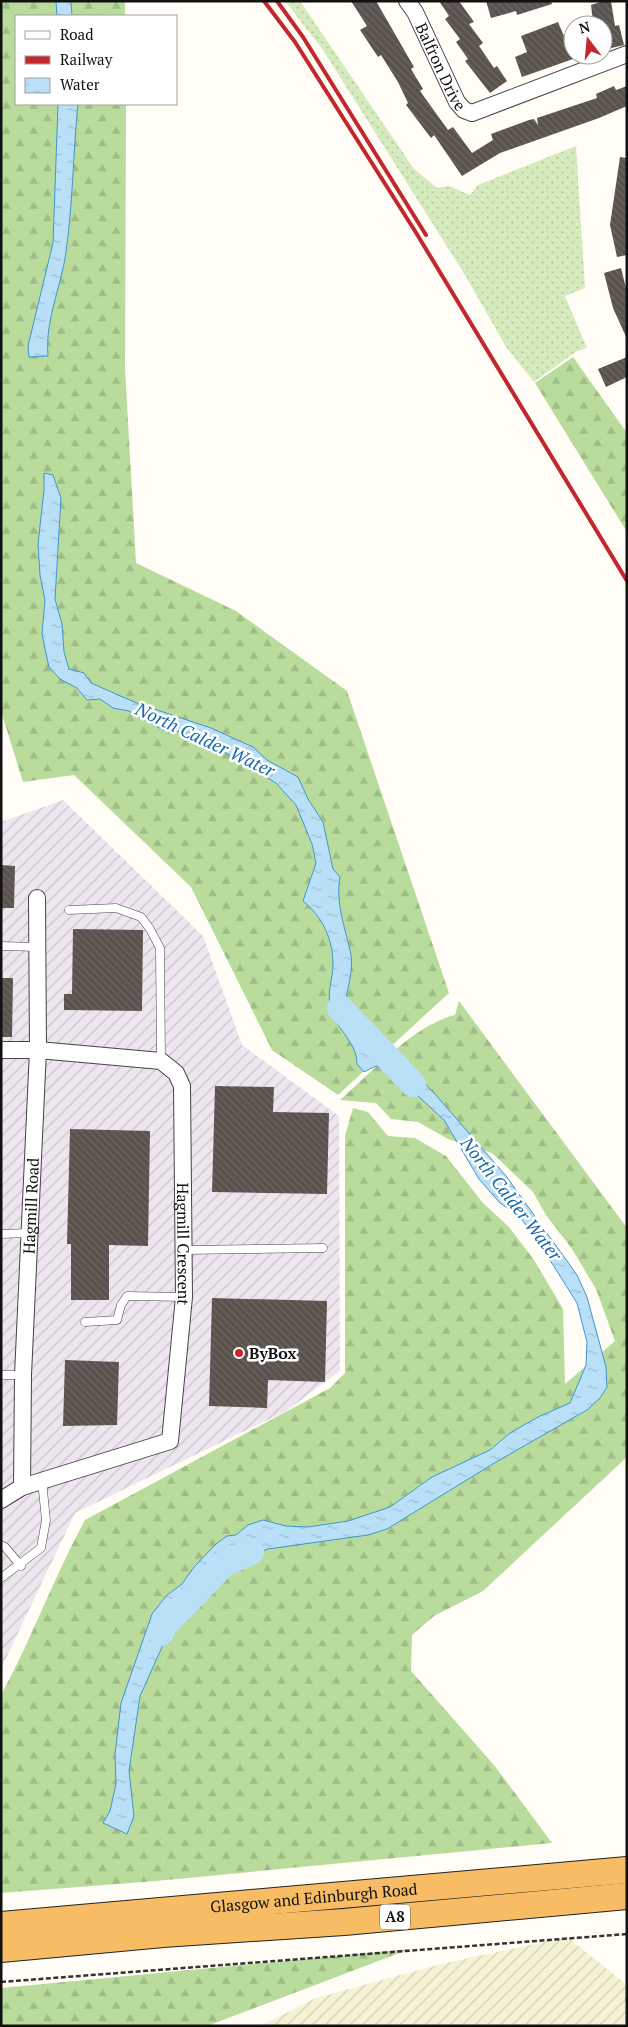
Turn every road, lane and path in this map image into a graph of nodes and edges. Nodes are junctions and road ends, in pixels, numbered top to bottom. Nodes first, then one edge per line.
1 (407, 1) edge
2 (627, 54) edge
3 (38, 898) dead end
4 (69, 910) dead end
5 (1, 946) edge
6 (38, 946) junction
7 (1, 1050) edge
8 (38, 1050) junction
9 (161, 1061) junction
10 (29, 1233) junction
11 (1, 1234) edge
12 (323, 1248) dead end
13 (184, 1250) junction
14 (184, 1297) junction
15 (85, 1322) dead end
16 (1, 1375) edge
17 (23, 1375) junction
18 (42, 1480) junction
19 (22, 1487) junction
20 (1, 1500) edge
21 (1, 1545) edge
22 (20, 1566) junction
23 (1, 1578) edge
24 (627, 1870) edge
25 (627, 1896) edge
26 (1, 1925) edge
27 (627, 1934) edge
28 (1, 1949) edge
29 (1, 1982) edge

1 - 2 street, Balfron Drive
3 - 6 street, Hagmill Road
4 - 9 lane
5 - 6 lane
6 - 8 street, Hagmill Road
7 - 8 street
8 - 9 street
8 - 10 street, Hagmill Road
9 - 13 street, Hagmill Crescent
10 - 11 lane
10 - 17 street, Hagmill Road
12 - 13 lane
13 - 14 street, Hagmill Crescent
14 - 15 lane
14 - 18 street, Hagmill Crescent
16 - 17 lane
17 - 19 street, Hagmill Road
18 - 19 street, Hagmill Crescent
18 - 22 lane
19 - 20 street
21 - 22 lane
22 - 23 lane
24 - 26 highway, Glasgow and Edinburgh Road / A8
25 - 28 highway, Glasgow and Edinburgh Road / A8
27 - 29 path

